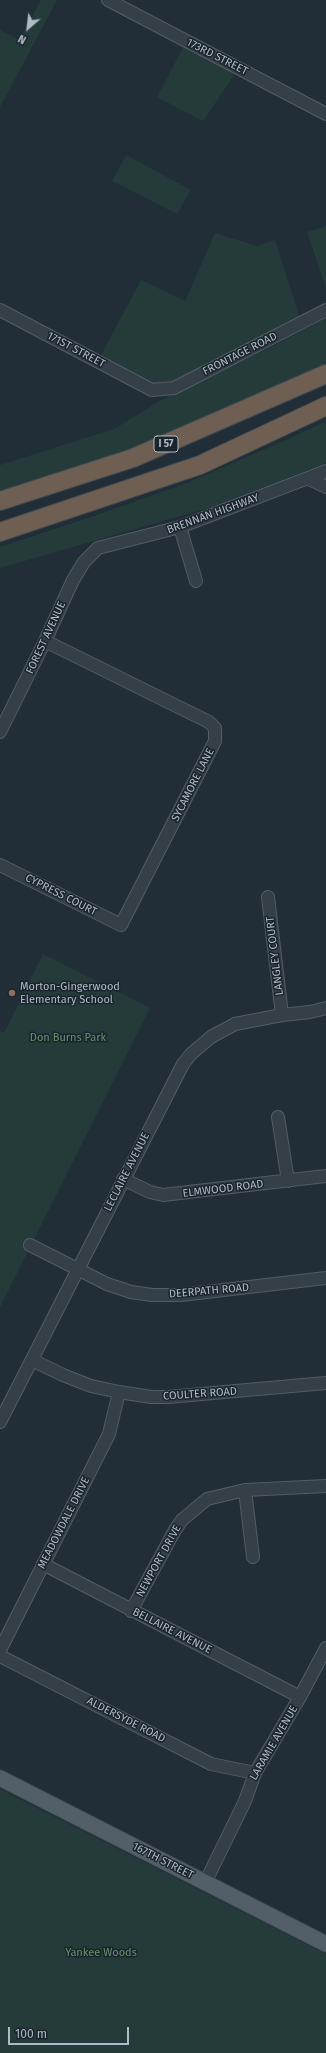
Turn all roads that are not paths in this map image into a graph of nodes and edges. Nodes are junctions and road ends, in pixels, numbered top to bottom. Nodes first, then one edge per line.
1 (108, 0) edge
2 (326, 114) edge
3 (0, 310) edge
4 (326, 310) edge
5 (326, 374) edge
6 (152, 390) joint
7 (326, 406) edge
8 (326, 471) edge
9 (309, 478) junction
10 (326, 487) edge
11 (0, 501) edge
12 (180, 527) junction
13 (0, 532) edge
14 (98, 548) joint
15 (196, 581) dead end
16 (45, 641) junction
17 (0, 732) edge
18 (0, 865) edge
19 (268, 897) dead end
20 (121, 926) joint
21 (326, 1008) edge
22 (282, 1015) junction
23 (278, 1117) dead end
24 (326, 1176) edge
25 (123, 1179) junction
26 (288, 1181) junction
27 (30, 1245) dead end
28 (78, 1270) junction
29 (326, 1278) edge
30 (32, 1360) junction
31 (326, 1383) edge
32 (119, 1392) junction
33 (0, 1422) edge
34 (326, 1486) edge
35 (245, 1490) junction
36 (253, 1557) dead end
37 (43, 1564) junction
38 (131, 1610) junction
39 (326, 1648) edge
40 (0, 1650) edge
41 (0, 1656) edge
42 (300, 1697) junction
43 (255, 1773) junction
44 (0, 1778) edge
45 (205, 1883) junction
46 (326, 1944) edge

1 - 2 street, 173RD STREET
3 - 6 street, 171ST STREET
4 - 6 street, FRONTAGE ROAD
5 - 11 highway, I 57
7 - 13 highway
8 - 9 street, BRENNAN HIGHWAY
9 - 10 street
9 - 12 street, BRENNAN HIGHWAY
12 - 14 street, BRENNAN HIGHWAY
12 - 15 street
14 - 16 street, FOREST AVENUE
16 - 17 street, FOREST AVENUE
16 - 20 street, SYCAMORE LANE
18 - 20 street, CYPRESS COURT
19 - 22 street, LANGLEY COURT
21 - 22 street, LECLAIRE AVENUE
22 - 25 street, LECLAIRE AVENUE
23 - 26 street
24 - 26 street, ELMWOOD ROAD
25 - 26 street, ELMWOOD ROAD
25 - 28 street, LECLAIRE AVENUE
27 - 28 street, DEERPATH ROAD
28 - 29 street, DEERPATH ROAD
28 - 30 street, LECLAIRE AVENUE
30 - 32 street, COULTER ROAD
30 - 33 street, LECLAIRE AVENUE
31 - 32 street, COULTER ROAD
32 - 37 street, MEADOWDALE DRIVE
34 - 35 street, NEWPORT DRIVE
35 - 36 street
35 - 38 street, NEWPORT DRIVE
37 - 38 street, BELLAIRE AVENUE
37 - 40 street, MEADOWDALE DRIVE
38 - 42 street, BELLAIRE AVENUE
39 - 42 street, LARAMIE AVENUE
41 - 43 street, ALDERSYDE ROAD
42 - 43 street, LARAMIE AVENUE
43 - 45 street, LARAMIE AVENUE
44 - 45 main road, 167TH STREET
45 - 46 main road, 167TH STREET

